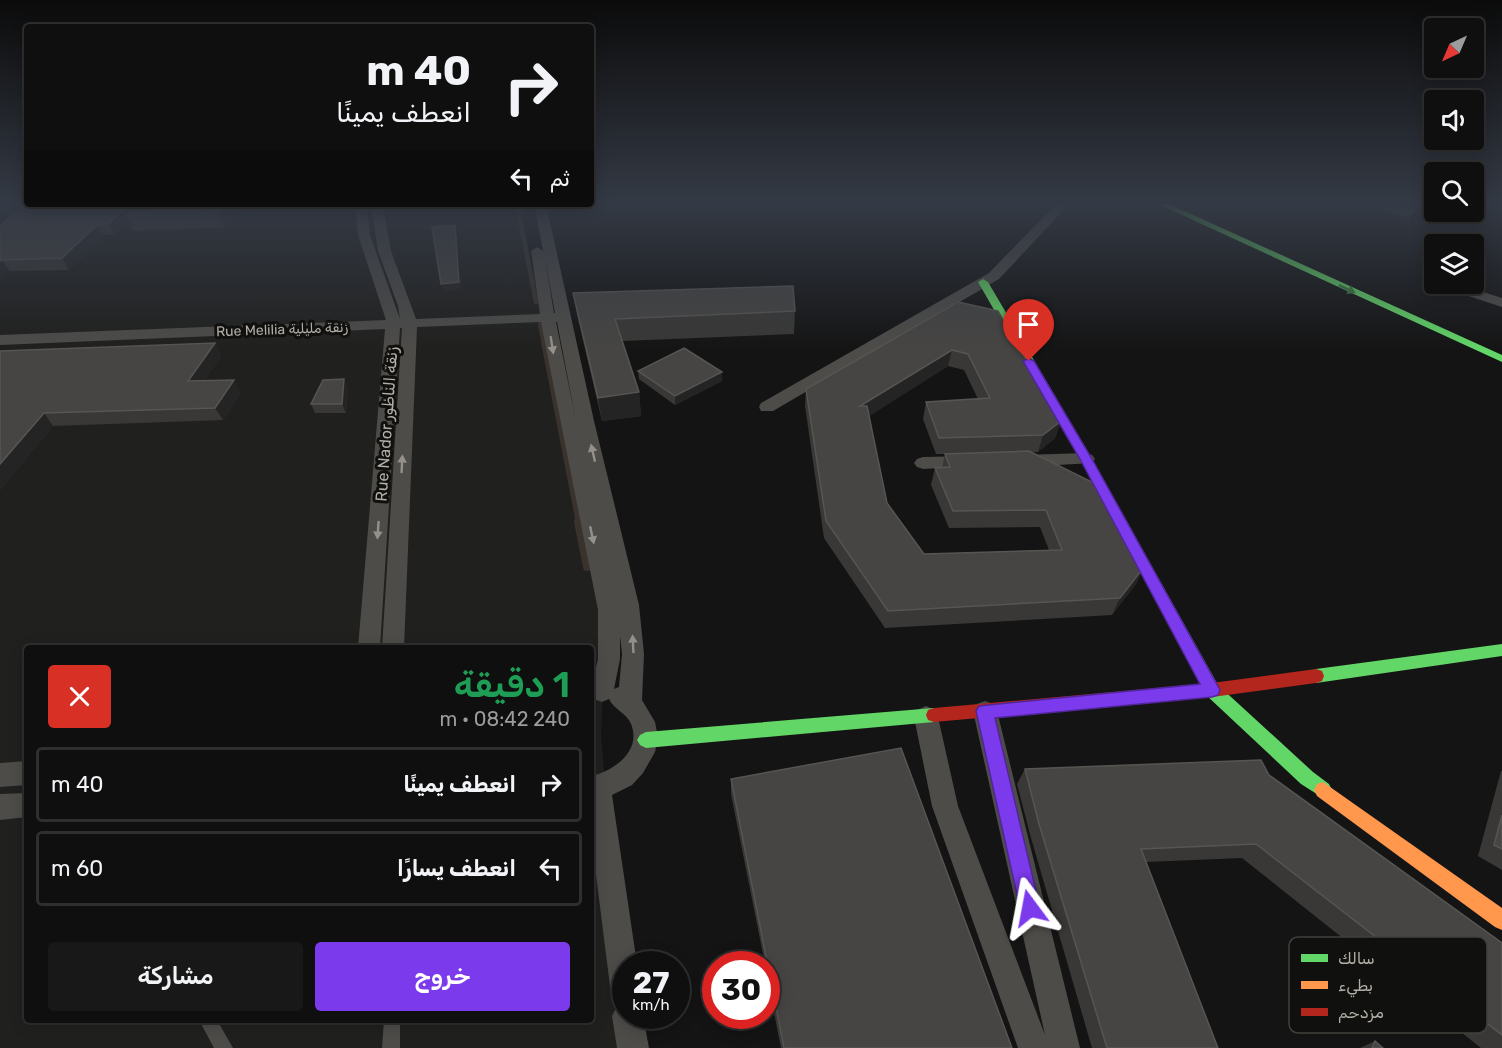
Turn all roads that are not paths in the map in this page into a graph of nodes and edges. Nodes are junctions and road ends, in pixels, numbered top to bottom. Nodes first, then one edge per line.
1 (371, 252) edge
2 (385, 252) edge
3 (540, 252) edge
4 (547, 252) edge
5 (1019, 252) edge
6 (1267, 252) edge
7 (1297, 252) edge
8 (983, 282) junction
9 (1477, 294) edge
10 (1502, 303) edge
11 (1415, 304) dead end
12 (555, 313) junction
13 (401, 320) junction
14 (0, 332) edge
15 (0, 340) edge
16 (1502, 359) edge
17 (767, 408) dead end
18 (1086, 459) junction
19 (1005, 461) edge
20 (981, 462) edge
21 (923, 463) dead end
22 (369, 645) edge
23 (393, 645) edge
24 (1502, 650) edge
25 (1212, 690) junction
26 (596, 693) edge
27 (630, 702) junction
28 (985, 711) junction
29 (926, 717) junction
30 (646, 740) junction
31 (24, 773) edge
32 (0, 775) edge
33 (594, 788) edge
34 (24, 805) edge
35 (0, 807) edge
36 (1502, 920) edge
37 (619, 951) edge
38 (209, 1023) edge
39 (392, 1023) edge
40 (630, 1029) edge
41 (224, 1048) edge
42 (391, 1048) edge
43 (633, 1048) edge
44 (1034, 1048) edge
45 (1064, 1048) edge

1 - 13 street, Rue Nador زنقة الناظور
2 - 13 street, Rue Nador زنقة الناظور
3 - 12 street
4 - 12 street
5 - 8 street
6 -> 16 street
7 - 11 street
8 - 17 street
8 - 18 street
9 - 10 street
12 - 13 street, Rue Melilia زنقة مليلية
12 -> 26 street
27 -> 12 street
13 - 14 street, Rue Melilia زنقة مليلية
13 - 15 street, Rue Melilia زنقة مليلية
13 -> 22 street, Rue Nador زنقة الناظور
23 -> 13 street, Rue Nador زنقة الناظور
18 - 19 street
18 - 25 street
20 - 21 street
24 - 25 street
25 - 28 street
25 - 36 street
26 - 27 street
27 - 30 street
28 - 29 street
28 - 45 street
29 - 30 street
29 - 44 street
30 - 33 street
31 - 32 street
33 - 37 street
34 - 35 street
38 - 41 lane
39 - 42 lane
40 - 43 street

